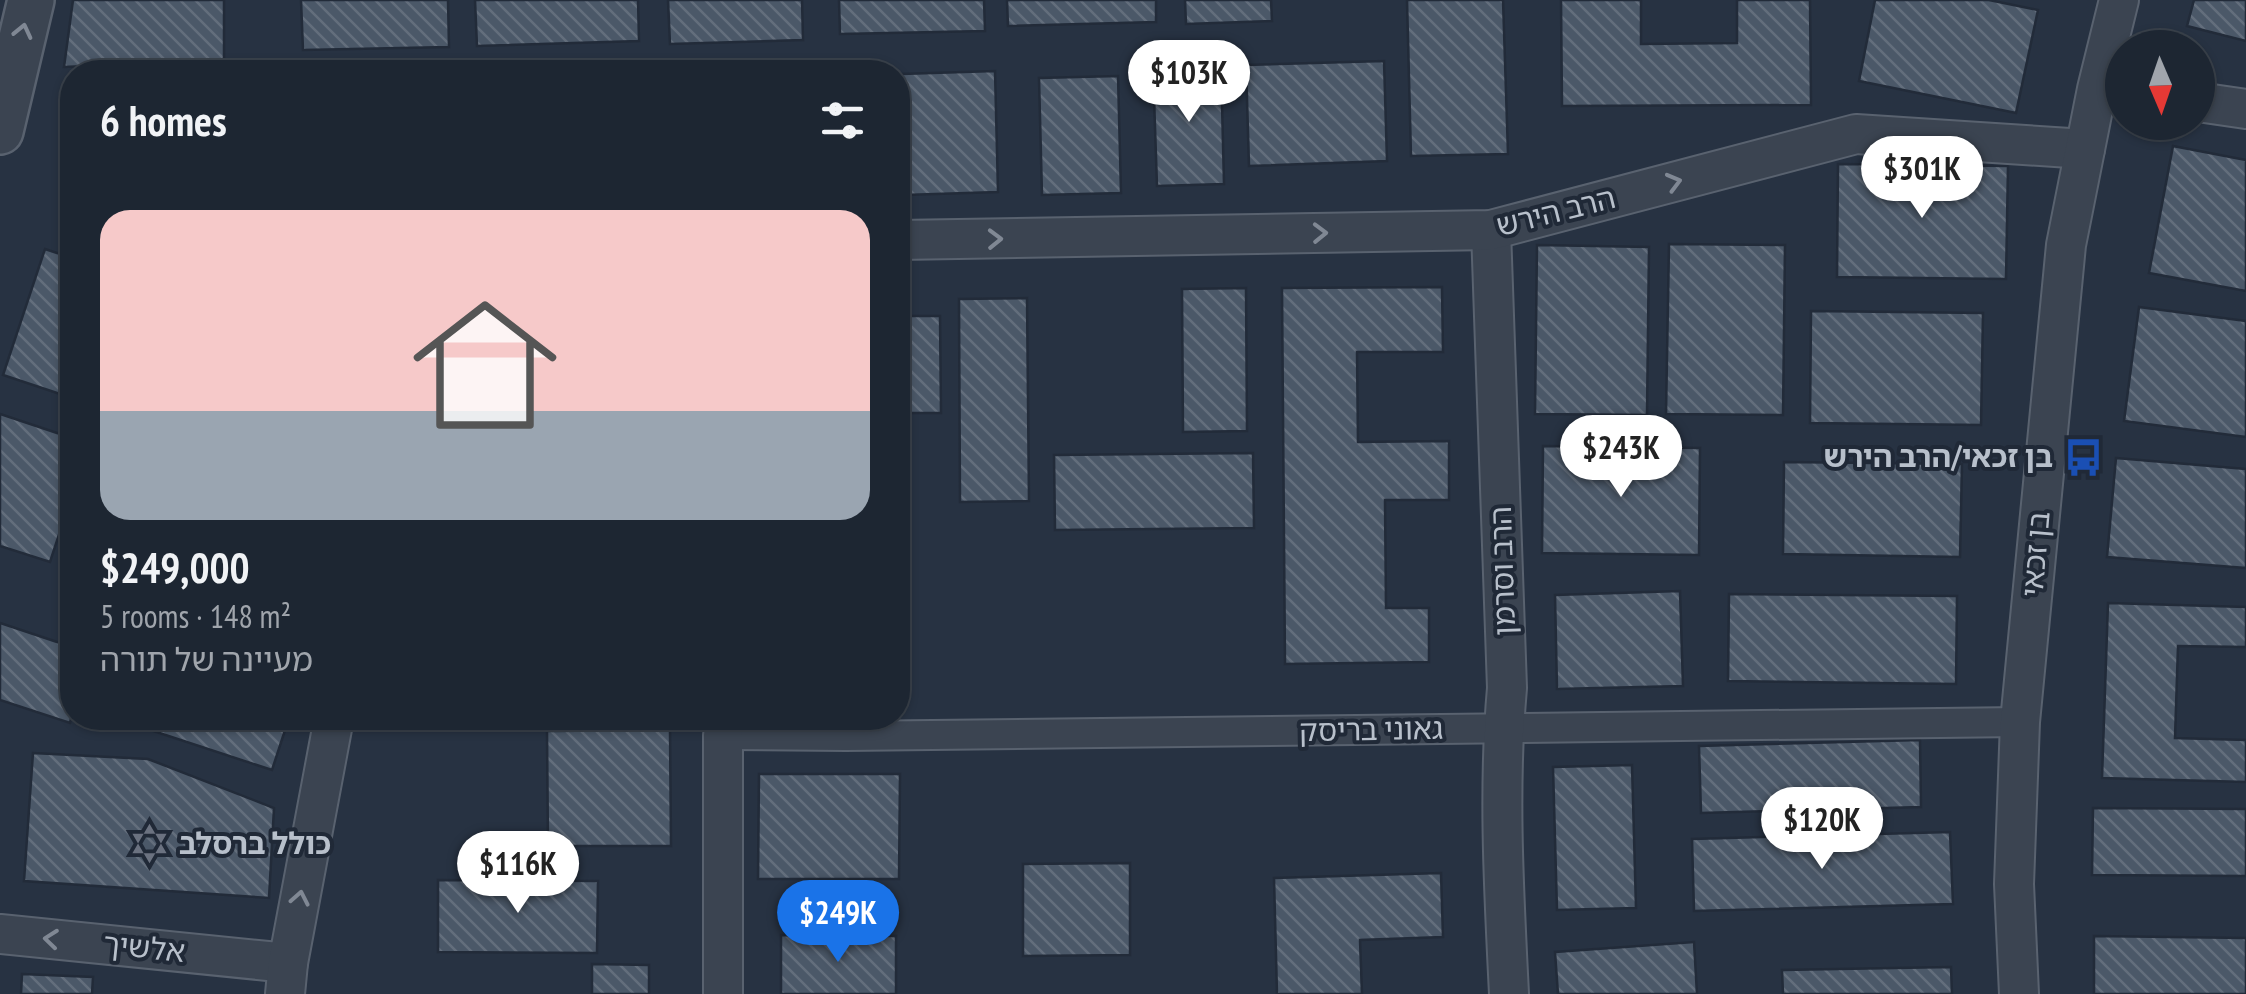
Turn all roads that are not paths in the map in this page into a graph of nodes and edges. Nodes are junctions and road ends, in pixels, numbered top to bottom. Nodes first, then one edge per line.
1 (31, 0) edge
2 (2120, 0) edge
3 (2117, 30) edge
4 (2105, 103) edge
5 (2215, 104) edge
6 (2246, 109) edge
7 (0, 131) edge
8 (2085, 149) junction
9 (1491, 230) junction
10 (910, 240) edge
11 (2020, 722) junction
12 (1504, 728) junction
13 (332, 730) edge
14 (723, 735) joint
15 (0, 934) edge
16 (286, 978) edge
17 (724, 994) edge
18 (1508, 994) edge
19 (2019, 994) edge

7 -> 1 street
2 - 3 street, בן זכאי
4 - 8 street, בן זכאי
5 - 6 street
9 -> 8 street, הרב הירש
8 - 11 street, בן זכאי
10 -> 9 street, הרב הירש
9 - 12 street, הרב וסרמן
11 - 12 street, גאוני בריסק
11 - 19 street, בן זכאי
12 - 14 street, גאוני בריסק
12 - 18 street, הרב וסרמן
16 -> 13 street
14 - 17 street
16 -> 15 street, אלשיך

